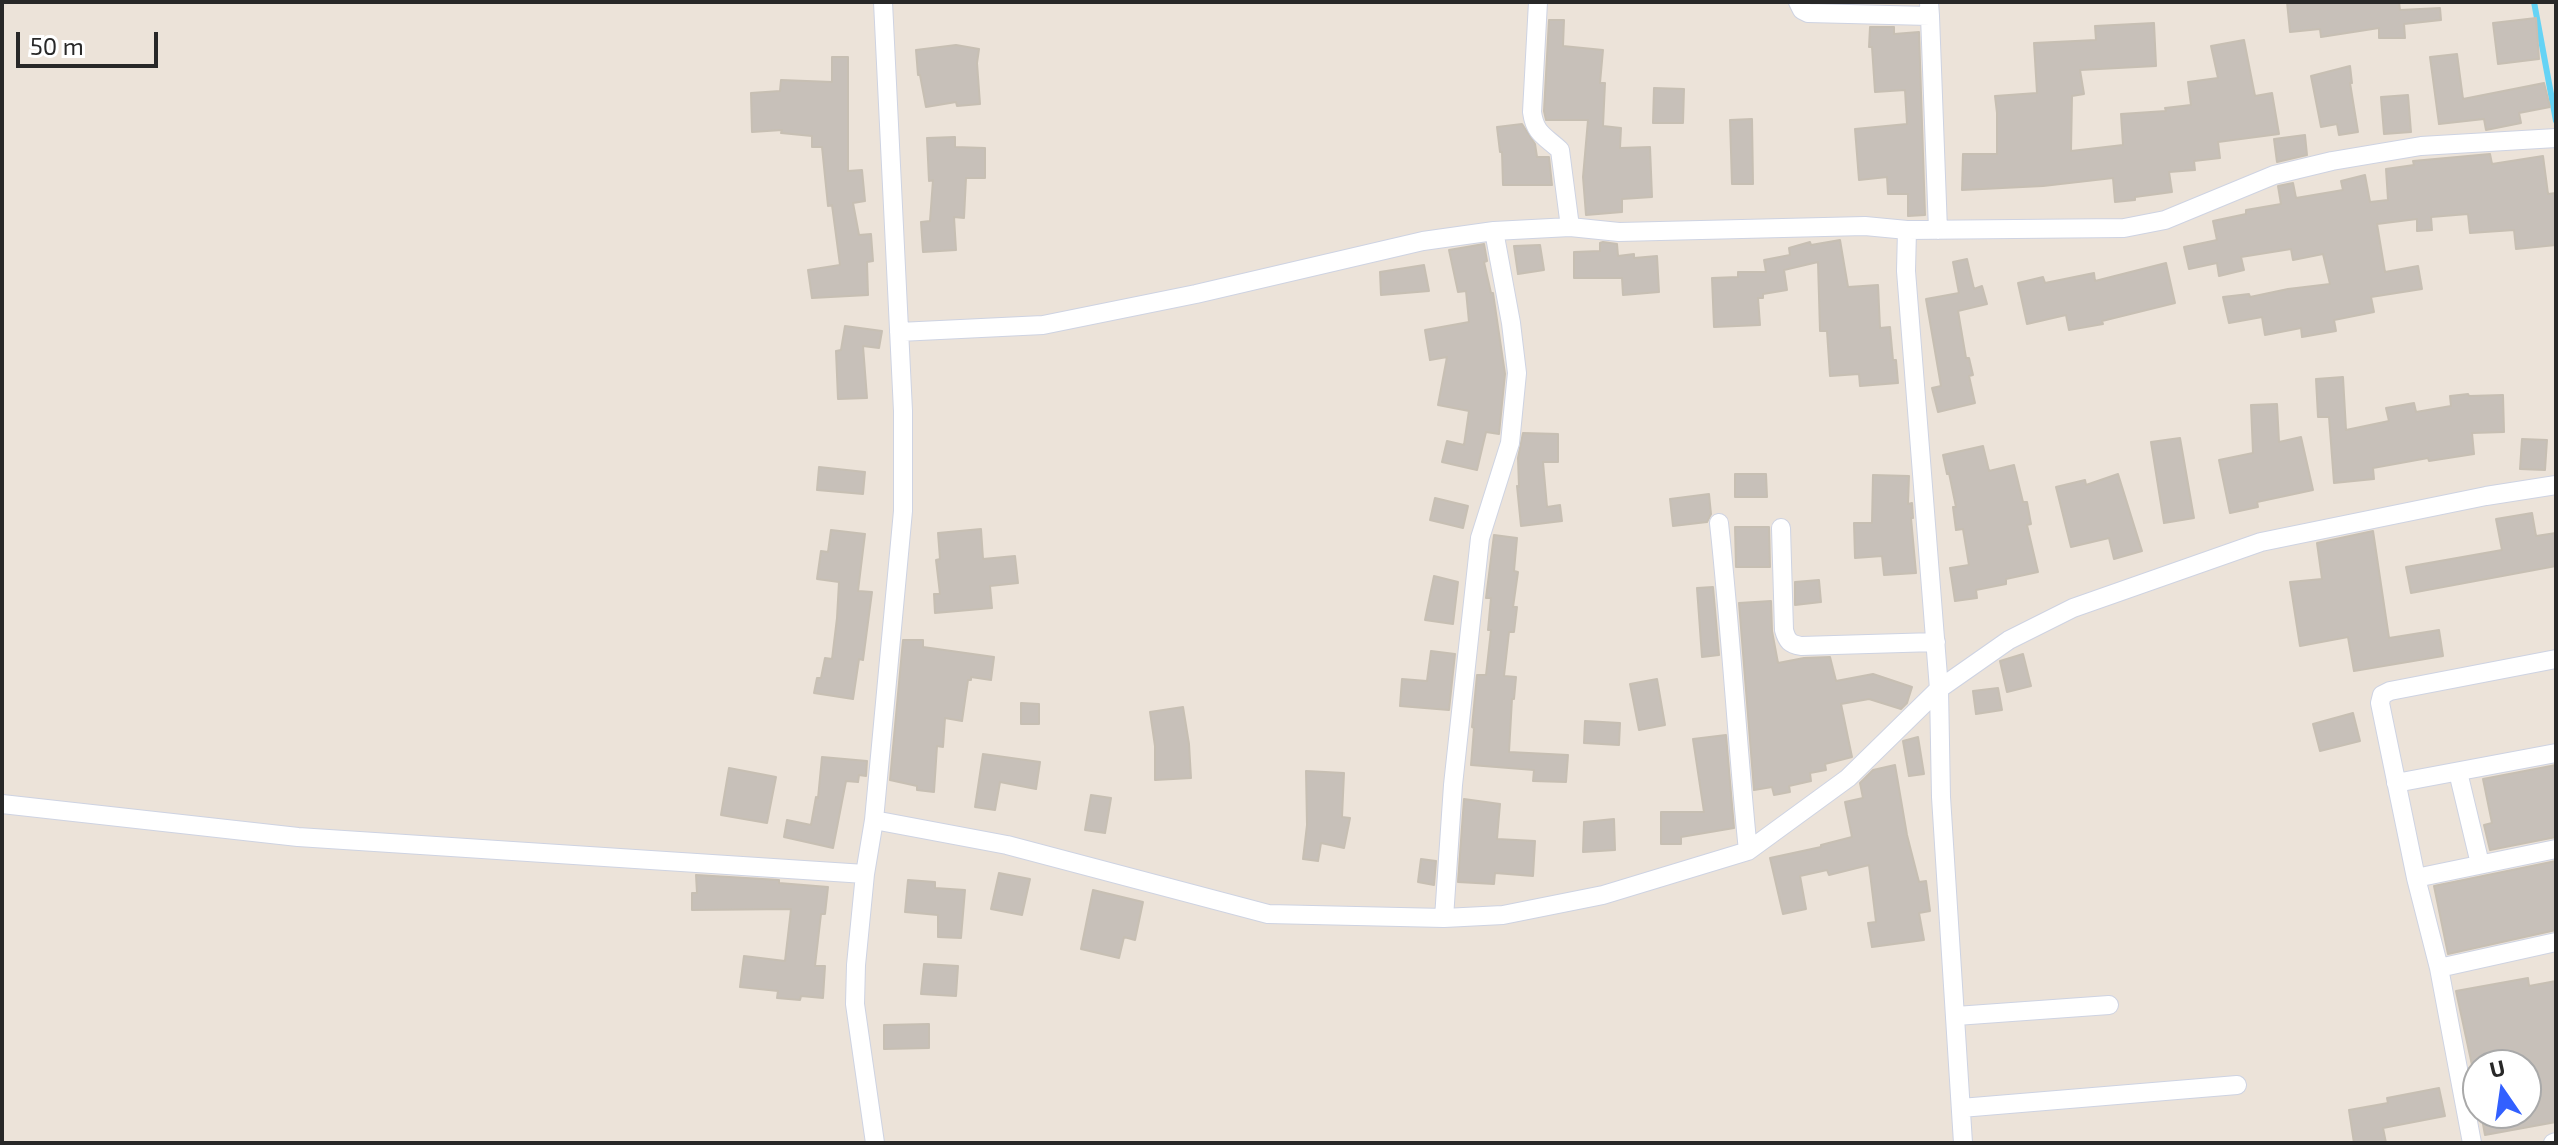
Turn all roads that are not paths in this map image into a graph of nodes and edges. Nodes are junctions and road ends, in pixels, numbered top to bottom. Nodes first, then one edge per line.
1 (883, 2) edge
2 (1538, 2) edge
3 (1798, 2) edge
4 (1929, 9) edge
5 (2552, 138) edge
6 (1570, 227) junction
7 (1907, 230) junction
8 (1938, 230) junction
9 (1494, 231) junction
10 (899, 332) junction
11 (2556, 485) edge
12 (1719, 523) dead end
13 (1781, 528) dead end
14 (1936, 642) junction
15 (2556, 659) edge
16 (1939, 689) junction
17 (2556, 753) edge
18 (2458, 772) junction
19 (2396, 783) junction
20 (2, 804) edge
21 (874, 820) junction
22 (2556, 849) edge
23 (1748, 851) junction
24 (2480, 864) junction
25 (865, 874) junction
26 (2416, 878) junction
27 (1444, 918) junction
28 (2556, 942) edge
29 (2439, 968) junction
30 (2109, 1005) dead end
31 (1956, 1016) junction
32 (2237, 1085) dead end
33 (1961, 1108) junction
34 (875, 1143) edge
35 (1963, 1143) edge
36 (2472, 1143) edge

1 - 10 street
2 - 6 street
3 - 4 street
4 - 8 street
5 - 8 street
6 - 7 street
6 - 9 street
7 - 8 street
7 - 14 street
9 - 10 street
9 - 27 street
10 - 21 street
11 - 16 street
12 - 23 street
13 - 14 street
14 - 16 street
15 - 19 street
16 - 23 street
16 - 31 street
17 - 18 street
18 - 19 street
18 - 24 street
19 - 26 street
20 - 25 street
21 - 25 street
21 - 27 street
22 - 24 street
23 - 27 street
24 - 26 street
25 - 34 street
26 - 29 street
28 - 29 street
29 - 36 street
30 - 31 street
31 - 33 street
32 - 33 street
33 - 35 street

